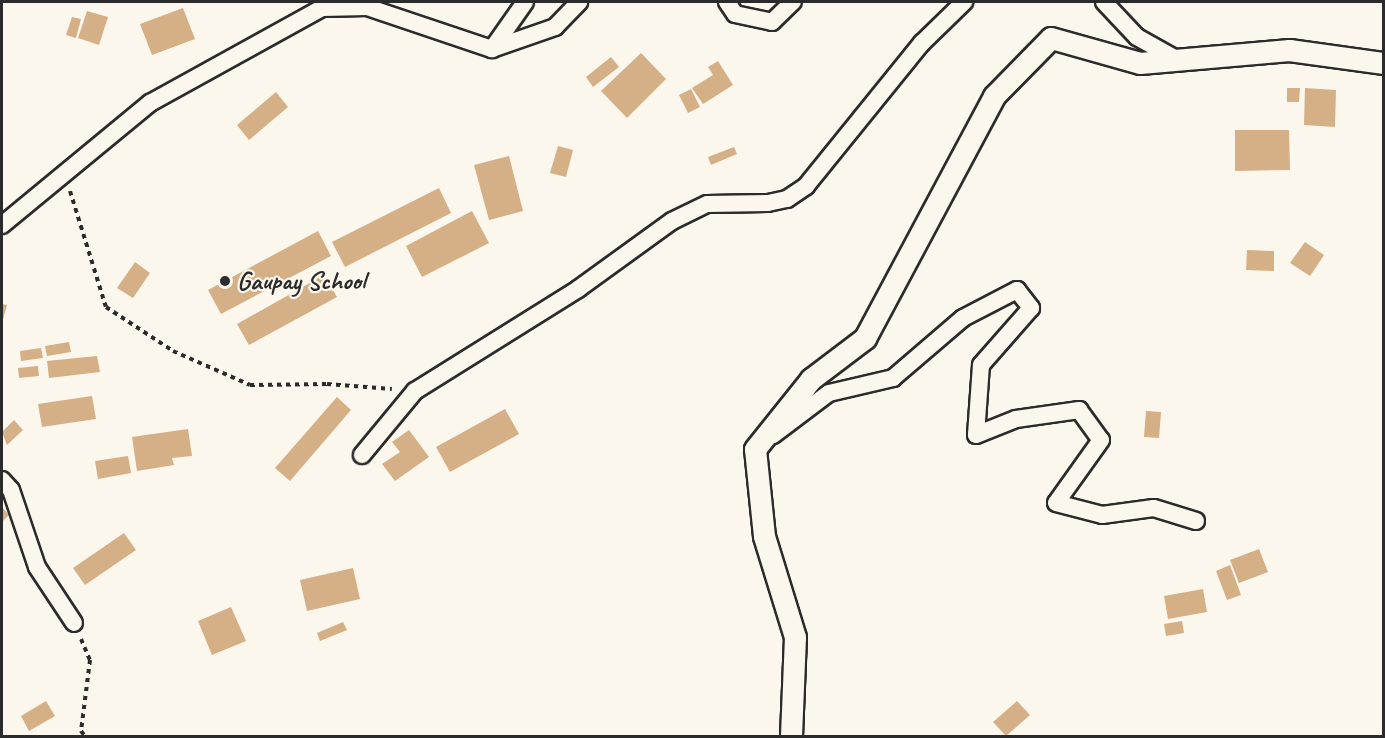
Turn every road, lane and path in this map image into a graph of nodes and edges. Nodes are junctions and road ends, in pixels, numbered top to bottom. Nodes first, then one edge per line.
1 (525, 2) edge
2 (579, 2) edge
3 (728, 2) edge
4 (793, 2) edge
5 (964, 2) edge
6 (1104, 2) edge
7 (492, 49) junction
8 (1182, 62) junction
9 (1383, 63) edge
10 (65, 177) junction
11 (3, 223) edge
12 (416, 391) junction
13 (755, 448) junction
14 (362, 454) dead end
15 (2, 480) edge
16 (1196, 521) dead end
17 (74, 623) joint
18 (85, 736) edge
19 (791, 736) edge

1 - 7 street
2 - 7 street
3 - 4 street
5 - 12 street
6 - 8 street
7 - 10 street
8 - 9 street
8 - 13 street
10 - 11 street
10 - 12 path
12 - 14 street
13 - 16 street
13 - 19 street
15 - 17 street
17 - 18 path

